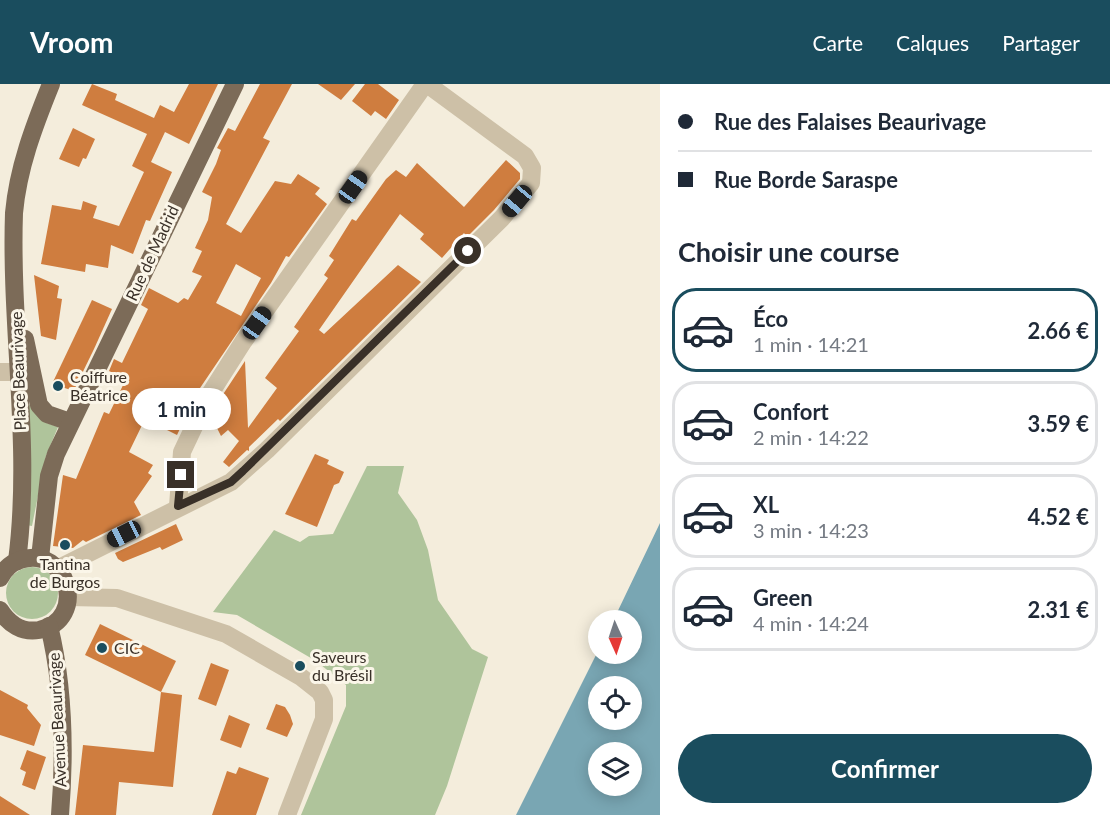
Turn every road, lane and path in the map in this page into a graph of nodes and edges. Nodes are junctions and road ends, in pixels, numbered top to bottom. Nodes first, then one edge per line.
1 (51, 84) edge
2 (235, 84) edge
3 (426, 84) edge
4 (16, 293) junction
5 (8, 372) edge
6 (70, 422) junction
7 (178, 506) junction
8 (40, 558) junction
9 (16, 561) junction
10 (58, 568) junction
11 (0, 578) edge
12 (69, 597) junction
13 (0, 610) edge
14 (49, 626) junction
15 (60, 815) edge
16 (287, 815) edge

1 - 4 main road
2 - 6 main road, Rue de Madrid
3 - 7 street
3 - 7 street
4 - 5 main road, Place Beaurivage
4 - 6 main road, Place Beaurivage
5 - 9 main road, Place Beaurivage
6 - 8 main road
7 - 10 street
8 - 9 main road
8 - 10 main road
9 - 11 main road
10 - 12 main road
12 - 14 main road
12 - 16 street
13 - 14 main road
14 - 15 main road, Avenue Beaurivage

